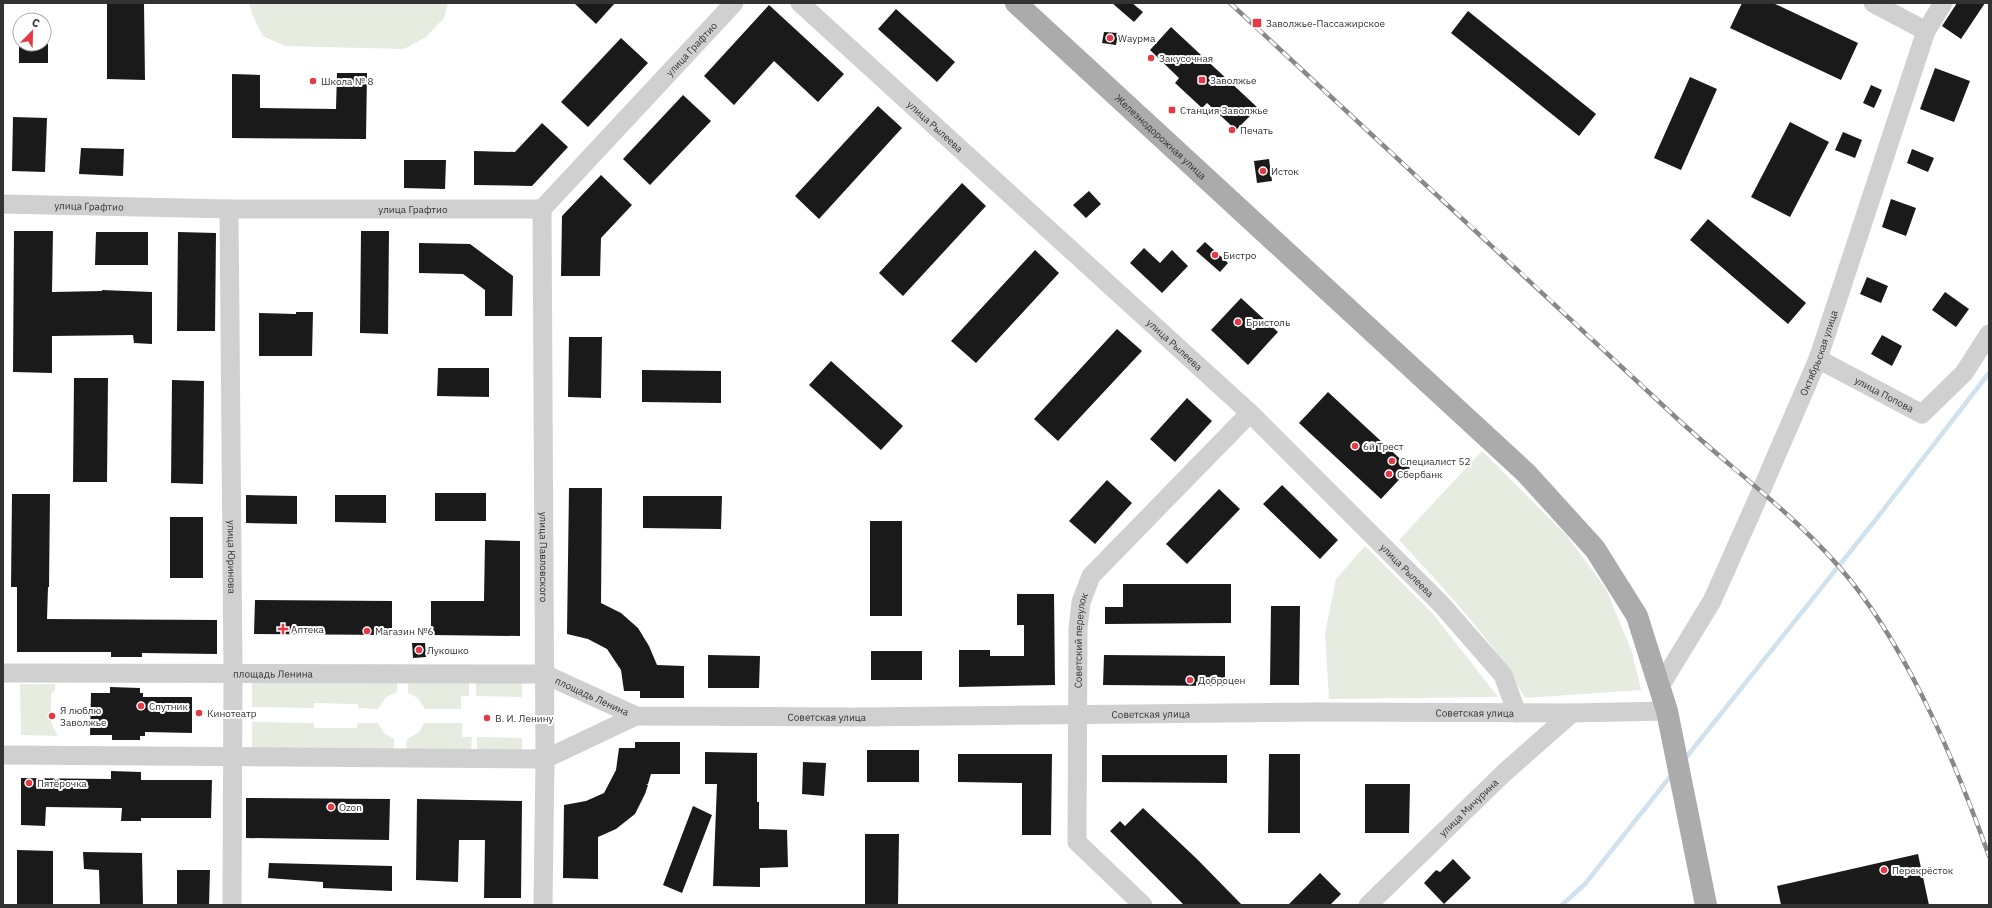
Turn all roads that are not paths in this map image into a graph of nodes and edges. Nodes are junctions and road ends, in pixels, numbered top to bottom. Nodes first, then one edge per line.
1 (734, 3) edge
2 (800, 3) edge
3 (1016, 3) edge
4 (1873, 3) edge
5 (1943, 3) edge
6 (1926, 31) junction
7 (3, 204) edge
8 (229, 209) junction
9 (542, 209) junction
10 (1989, 334) edge
11 (1818, 359) junction
12 (1250, 413) junction
13 (3, 673) edge
14 (232, 673) junction
15 (544, 674) junction
16 (1659, 688) junction
17 (1667, 712) junction
18 (1517, 713) junction
19 (1572, 713) junction
20 (1076, 714) junction
21 (636, 716) junction
22 (3, 755) edge
23 (232, 756) junction
24 (545, 759) junction
25 (232, 905) edge
26 (542, 905) edge
27 (1143, 905) edge
28 (1368, 905) edge
29 (1706, 905) edge

1 - 9 street, улица Графтио
2 - 12 street, улица Рылеева
3 - 16 main road, Железнодорожная улица
4 - 6 street
5 - 6 street, Октябрьская улица
6 - 11 street, Октябрьская улица
7 - 8 street, улица Графтио
8 - 9 street, улица Графтио
8 - 14 street, улица Юринова
9 - 15 street, улица Павловского
10 - 11 street, улица Попова
11 - 16 street, Октябрьская улица
12 - 18 street, улица Рылеева
12 - 20 street, Советский переулок
13 - 14 street, площадь Ленина
14 - 15 street, площадь Ленина
14 - 23 street, улица Юринова
15 - 21 street, площадь Ленина
15 - 24 street, улица Павловского
16 - 17 main road, Железнодорожная улица
17 - 19 street, Советская улица
17 - 29 main road, Железнодорожная улица
18 - 19 street, Советская улица
18 - 20 street, Советская улица
19 - 28 street, улица Мичурина
20 - 21 street, Советская улица
20 - 27 street, Советский переулок
21 - 24 street, площадь Ленина
22 - 23 street, площадь Ленина
23 - 24 street, площадь Ленина
23 - 25 street, улица Юринова
24 - 26 street, улица Павловского

